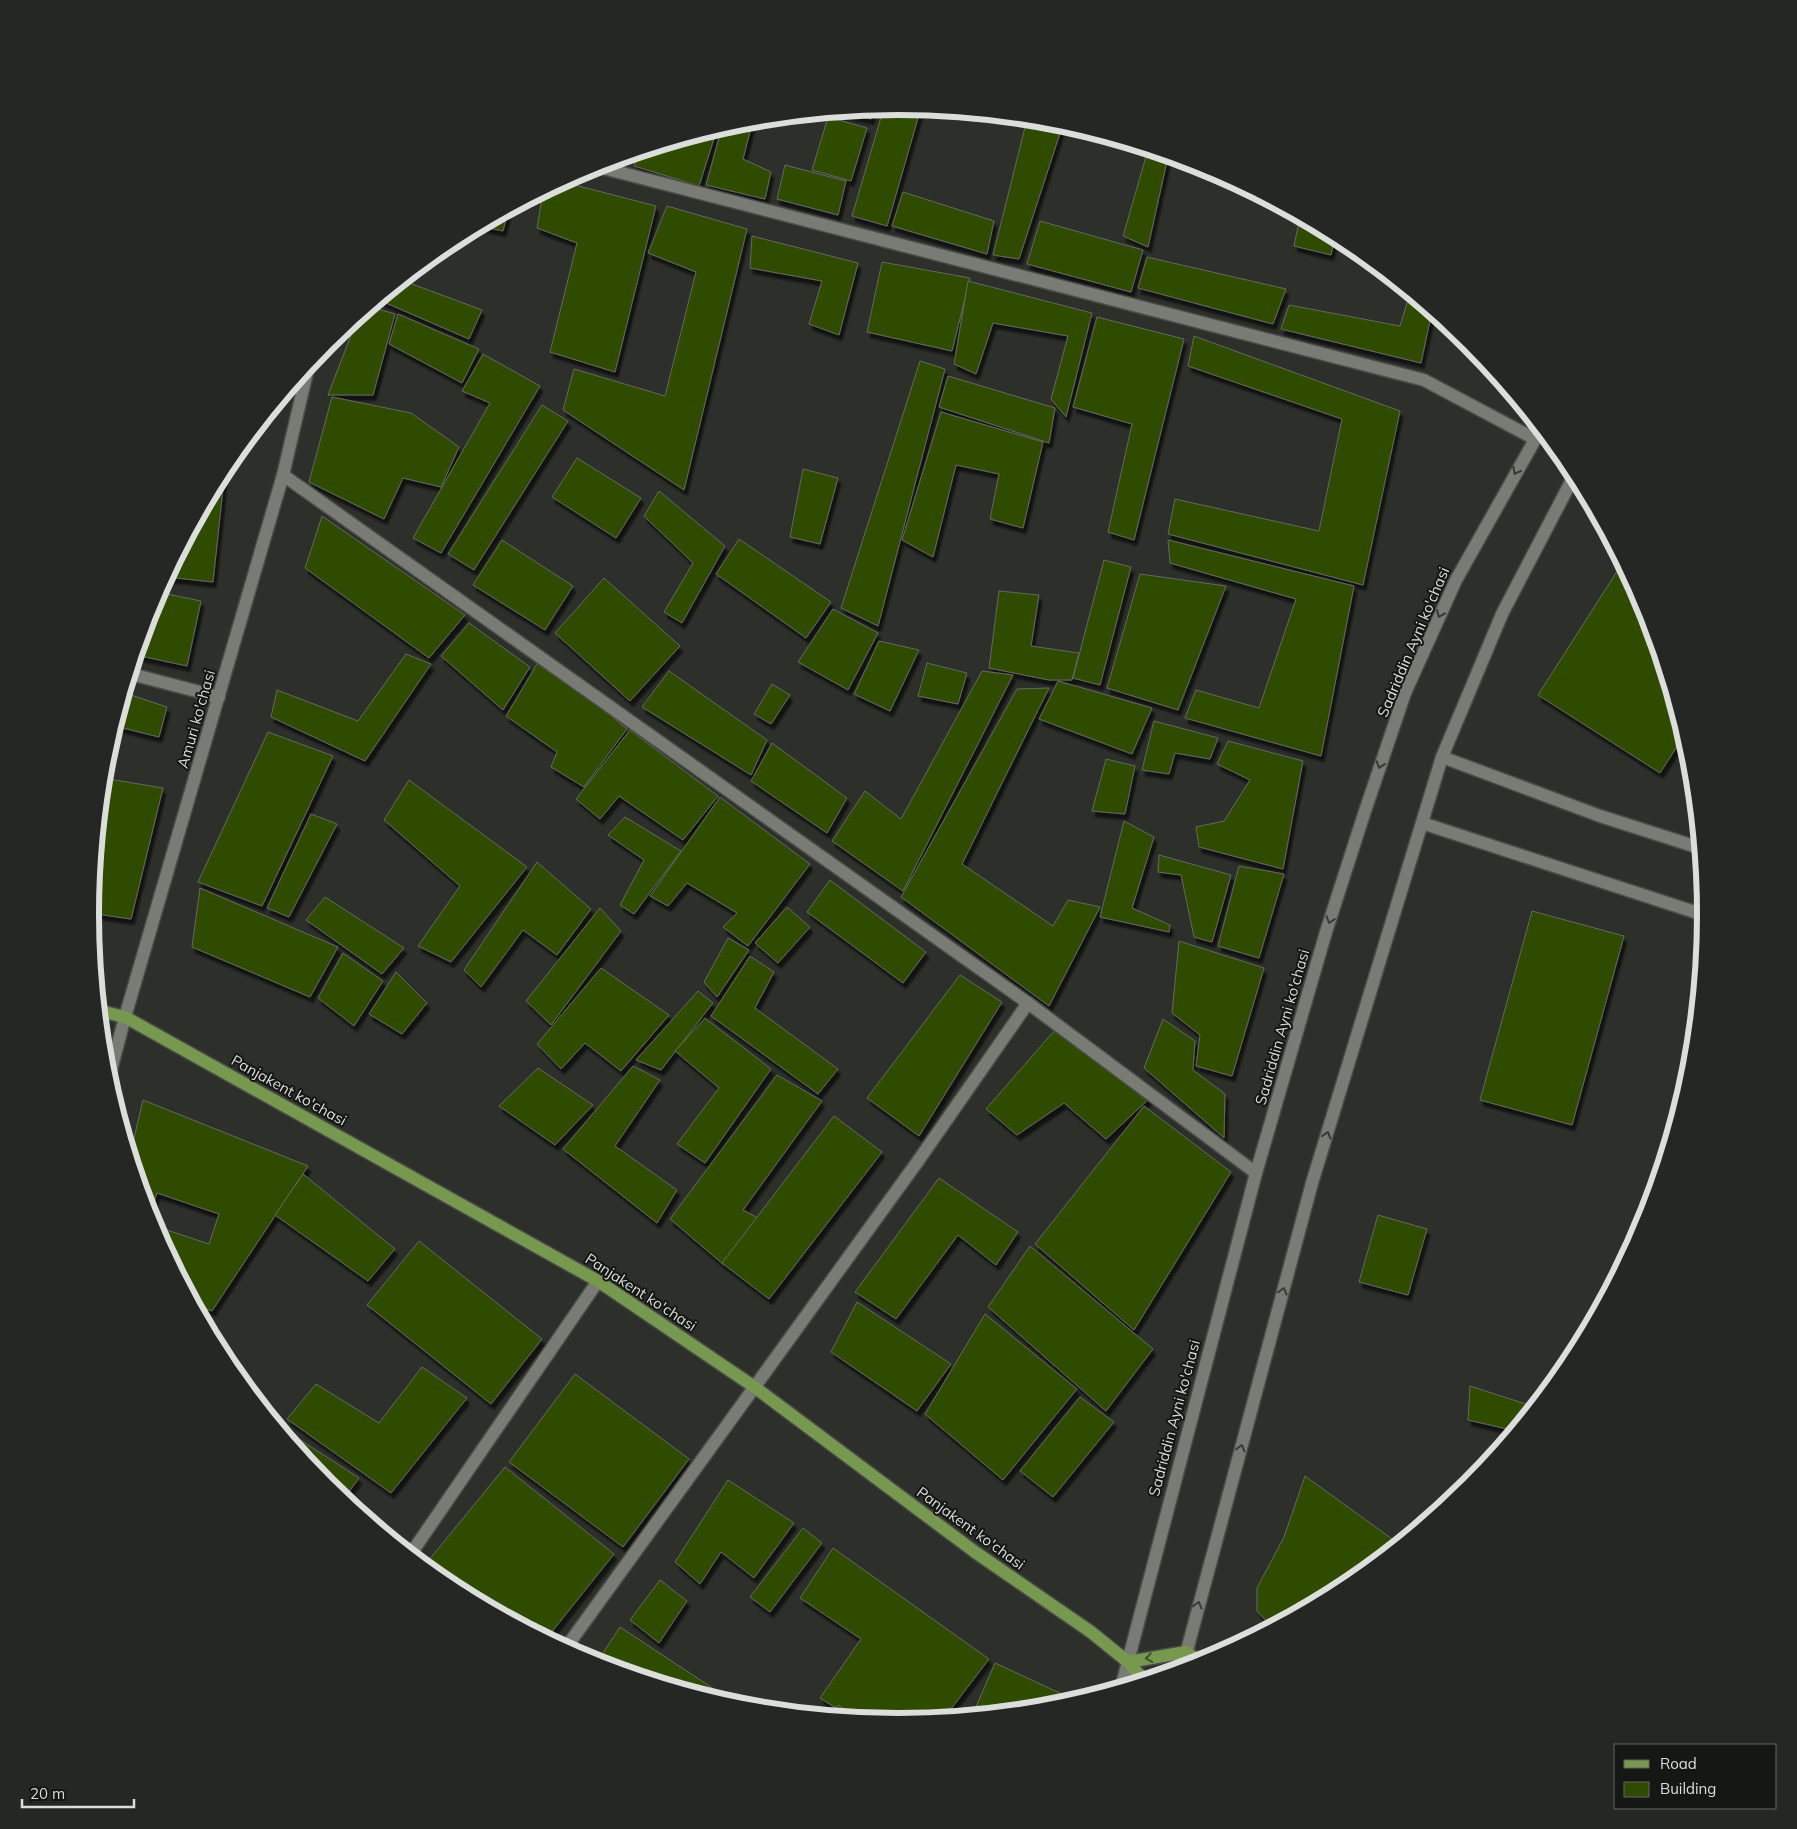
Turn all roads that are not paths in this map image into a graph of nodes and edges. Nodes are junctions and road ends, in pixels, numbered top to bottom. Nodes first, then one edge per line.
1 (609, 170) edge
2 (301, 383) edge
3 (1537, 433) edge
4 (1538, 434) edge
5 (283, 475) junction
6 (1571, 482) edge
7 (136, 675) edge
8 (219, 697) junction
9 (1442, 757) junction
10 (1422, 823) junction
11 (1695, 846) edge
12 (1698, 913) edge
13 (1028, 1003) junction
14 (105, 1012) edge
15 (125, 1017) junction
16 (113, 1063) edge
17 (1256, 1173) junction
18 (598, 1281) junction
19 (753, 1386) junction
20 (413, 1550) edge
21 (569, 1643) edge
22 (1186, 1652) junction
23 (1194, 1657) edge
24 (1184, 1661) edge
25 (1128, 1662) junction
26 (1141, 1676) edge
27 (1123, 1682) edge

1 - 3 street
2 - 5 street, Amuri ko'chasi
4 -> 17 street, Sadriddin Ayni ko'chasi
5 - 8 street, Amuri ko'chasi
5 - 13 street
6 - 9 street
7 - 8 street
8 - 15 street, Amuri ko'chasi
9 - 10 street
9 - 11 street
10 - 12 street
22 -> 10 street
13 - 17 street
13 - 19 street
14 - 15 main road, Panjakent ko'chasi
15 - 16 street, Amuri ko'chasi
15 - 18 main road, Panjakent ko'chasi
17 - 25 street, Sadriddin Ayni ko'chasi
18 - 19 main road, Panjakent ko'chasi
18 - 20 street
19 - 21 street
19 - 25 main road, Panjakent ko'chasi
22 - 23 main road
22 - 24 street
22 -> 25 main road
25 - 26 main road, Panjakent ko'chasi
25 - 27 street, Sadriddin Ayni ko'chasi

